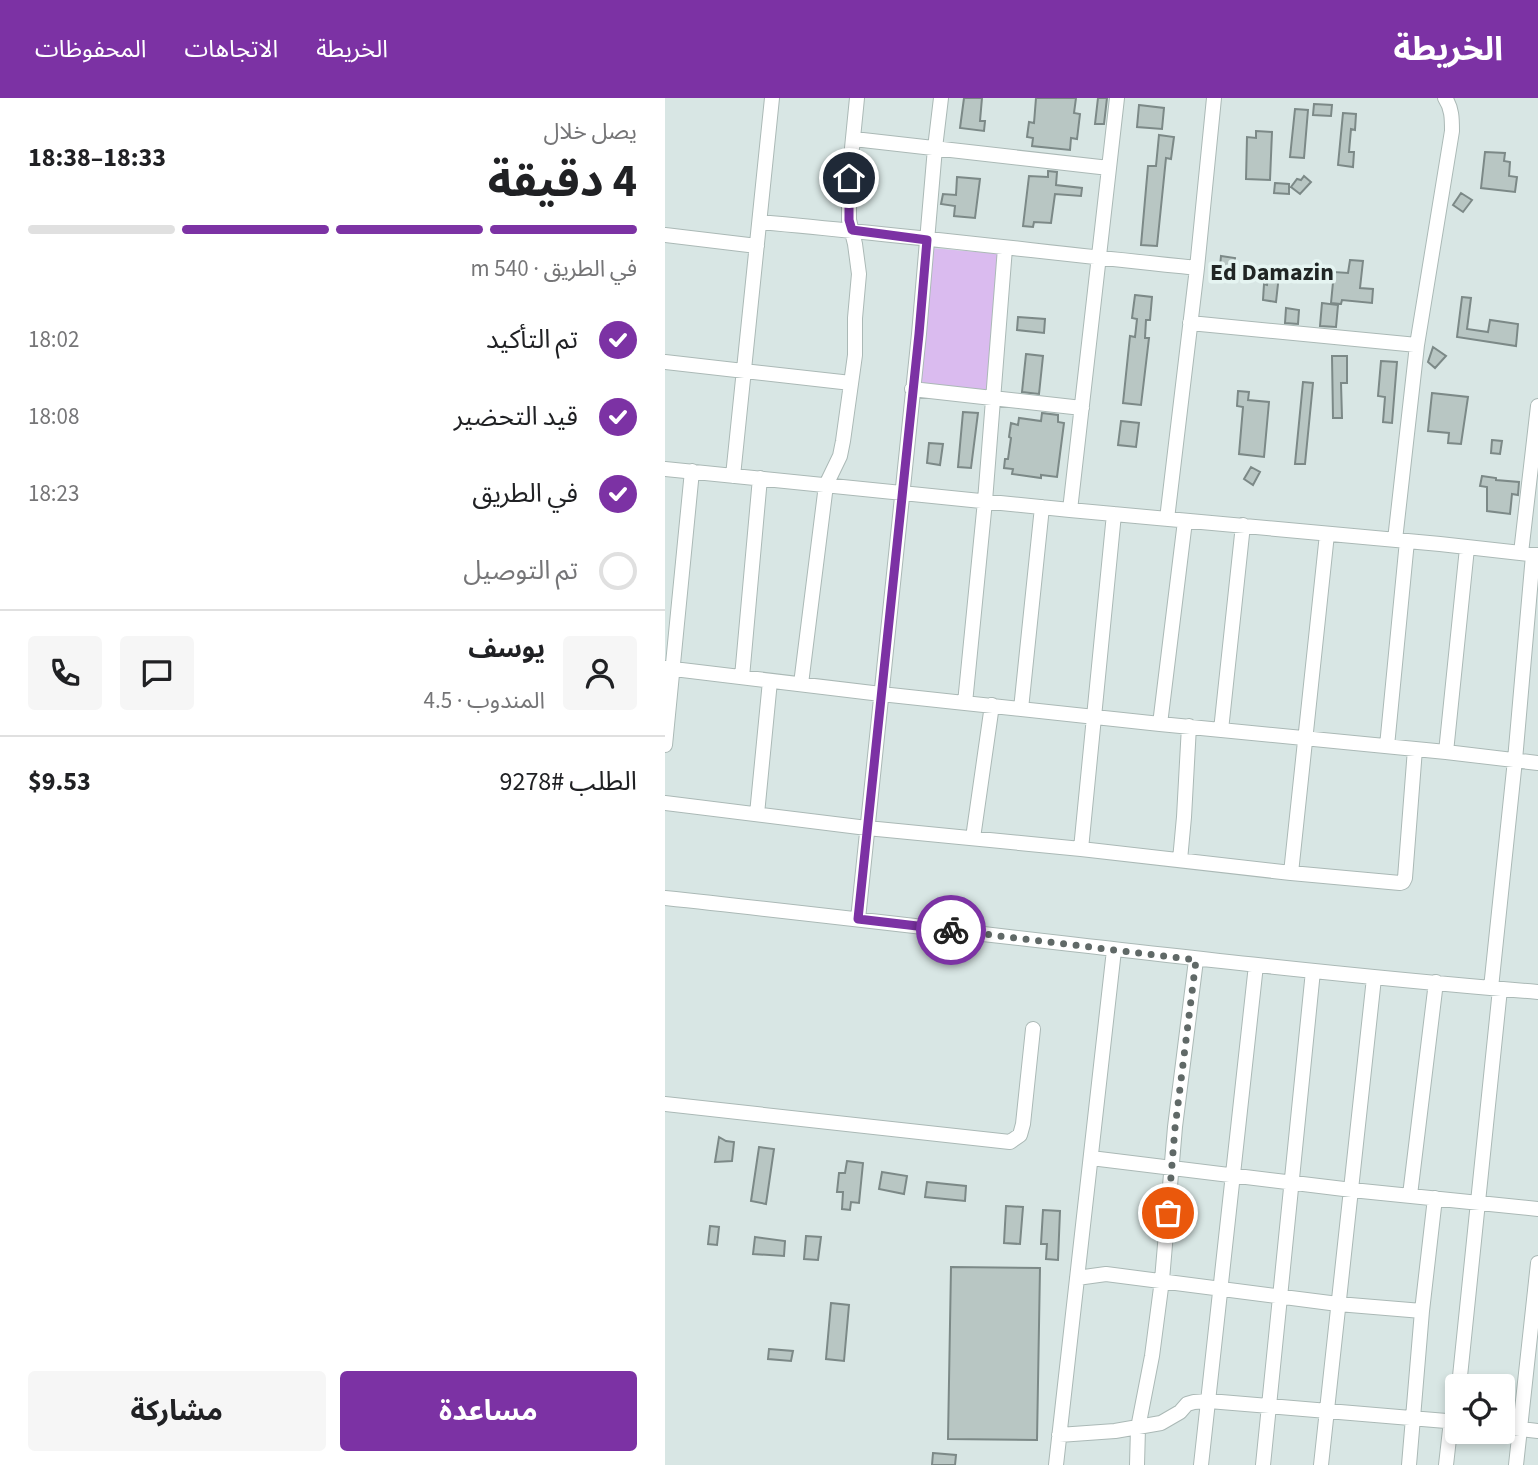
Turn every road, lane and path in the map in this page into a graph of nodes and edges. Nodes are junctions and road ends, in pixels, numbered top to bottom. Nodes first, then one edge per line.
1 (772, 98) edge
2 (857, 98) edge
3 (941, 98) edge
4 (1117, 98) edge
5 (1214, 98) edge
6 (1445, 98) edge
7 (854, 139) junction
8 (935, 148) junction
9 (1109, 168) junction
10 (760, 222) junction
11 (852, 230) junction
12 (665, 236) edge
13 (927, 240) junction
14 (757, 246) junction
15 (1005, 248) junction
16 (1099, 258) junction
17 (1197, 268) junction
18 (1190, 323) junction
19 (1417, 345) junction
20 (665, 362) edge
21 (744, 371) junction
22 (851, 383) junction
23 (912, 389) junction
24 (992, 398) junction
25 (1538, 406) edge
26 (1082, 408) junction
27 (665, 469) edge
28 (692, 471) junction
29 (733, 475) junction
30 (760, 478) junction
31 (826, 485) junction
32 (902, 492) junction
33 (985, 501) junction
34 (1042, 507) junction
35 (1070, 510) junction
36 (1114, 514) junction
37 (1167, 519) junction
38 (1185, 521) junction
39 (1243, 525) junction
40 (1327, 534) junction
41 (1401, 541) junction
42 (1467, 548) junction
43 (1531, 555) edge
44 (669, 669) edge
45 (741, 677) junction
46 (770, 681) junction
47 (801, 684) junction
48 (881, 694) junction
49 (965, 703) junction
50 (992, 705) junction
51 (1021, 709) junction
52 (1095, 717) junction
53 (1160, 724) junction
54 (1189, 726) junction
55 (1221, 730) junction
56 (1305, 739) junction
57 (665, 744) edge
58 (1387, 746) junction
59 (1415, 749) junction
60 (1445, 752) junction
61 (1515, 760) junction
62 (1538, 763) edge
63 (665, 803) edge
64 (757, 814) junction
65 (867, 828) junction
66 (973, 838) junction
67 (1081, 849) junction
68 (1180, 860) junction
69 (1291, 873) junction
70 (665, 898) edge
71 (858, 919) junction
72 (1114, 950) junction
73 (1196, 960) junction
74 (1256, 965) junction
75 (1313, 971) junction
76 (1374, 978) junction
77 (1436, 982) junction
78 (1496, 988) junction
79 (1538, 992) edge
80 (1033, 1029) dead end
81 (665, 1104) edge
82 (1091, 1158) junction
83 (1173, 1168) junction
84 (1233, 1176) junction
85 (1291, 1182) junction
86 (1352, 1190) junction
87 (1410, 1195) junction
88 (1435, 1198) junction
89 (1478, 1202) junction
90 (1538, 1209) edge
91 (1538, 1264) edge
92 (1077, 1278) junction
93 (1162, 1280) junction
94 (1221, 1290) junction
95 (1280, 1296) junction
96 (1338, 1304) junction
97 (1422, 1311) junction
98 (1460, 1374) edge
99 (1209, 1401) junction
100 (1270, 1406) junction
101 (1327, 1410) junction
102 (1413, 1418) junction
103 (1445, 1421) edge
104 (1138, 1428) junction
105 (1515, 1428) edge
106 (1521, 1429) junction
107 (1538, 1431) edge
108 (1059, 1435) junction
109 (1450, 1444) edge
110 (1056, 1465) edge
111 (1137, 1465) edge
112 (1201, 1465) edge
113 (1263, 1465) edge
114 (1321, 1465) edge
115 (1409, 1465) edge
116 (1446, 1465) edge
117 (1516, 1465) edge

1 - 10 street
2 - 7 street
3 - 8 street
4 - 9 street
5 - 17 street
6 - 19 street
7 - 8 street
7 - 11 street
8 - 9 street
8 - 13 street
9 - 16 street
10 - 11 street
10 - 14 street
11 - 13 street
11 - 22 street
12 - 14 street
13 - 15 street
13 - 23 street
14 - 21 street
15 - 16 street
15 - 24 street
16 - 17 street
16 - 26 street
17 - 18 street
18 - 19 street
18 - 37 street
19 - 41 street
20 - 21 street
21 - 22 street
21 - 29 street
22 - 31 street
23 - 24 street
23 - 32 street
24 - 26 street
24 - 33 street
25 - 43 street
26 - 35 street
27 - 28 street
28 - 29 street
28 - 44 street
29 - 30 street
30 - 31 street
30 - 45 street
31 - 32 street
31 - 47 street
32 - 33 street
32 - 48 street
33 - 34 street
33 - 49 street
34 - 35 street
34 - 51 street
35 - 36 street
36 - 37 street
36 - 52 street
37 - 38 street
38 - 39 street
38 - 53 street
39 - 40 street
39 - 55 street
40 - 41 street
40 - 56 street
41 - 42 street
41 - 58 street
42 - 43 street
42 - 60 street
43 - 61 street
44 - 45 street
44 - 57 street
45 - 46 street
46 - 47 street
46 - 64 street
47 - 48 street
48 - 49 street
48 - 65 street
49 - 50 street
50 - 51 street
50 - 66 street
51 - 52 street
52 - 53 street
52 - 67 street
53 - 54 street
54 - 55 street
54 - 68 street
55 - 56 street
56 - 58 street
56 - 69 street
58 - 59 street
59 - 60 street
59 - 69 street
60 - 61 street
61 - 62 street
61 - 78 street
63 - 64 street
64 - 65 street
65 - 66 street
65 - 71 street
66 - 67 street
67 - 68 street
68 - 69 street
70 - 71 street
71 - 72 street
72 - 73 street
72 - 82 street
73 - 74 street
73 - 83 street
74 - 75 street
74 - 84 street
75 - 76 street
75 - 85 street
76 - 77 street
76 - 86 street
77 - 78 street
77 - 87 street
78 - 79 street
78 - 89 street
80 - 81 street
82 - 83 street
82 - 92 street
83 - 84 street
83 - 93 street
84 - 85 street
84 - 94 street
85 - 86 street
85 - 95 street
86 - 87 street
86 - 96 street
87 - 88 street
88 - 89 street
88 - 97 street
89 - 90 street
89 - 98 street
91 - 106 street
92 - 93 street
92 - 108 street
93 - 94 street
93 - 104 street
94 - 95 street
94 - 99 street
95 - 96 street
95 - 100 street
96 - 97 street
96 - 101 street
97 - 102 street
99 - 100 street
99 - 104 street
99 - 112 street
100 - 101 street
100 - 113 street
101 - 102 street
101 - 114 street
102 - 103 street
102 - 115 street
104 - 108 street
104 - 111 street
105 - 106 street
106 - 107 street
106 - 117 street
108 - 110 street
109 - 116 street

